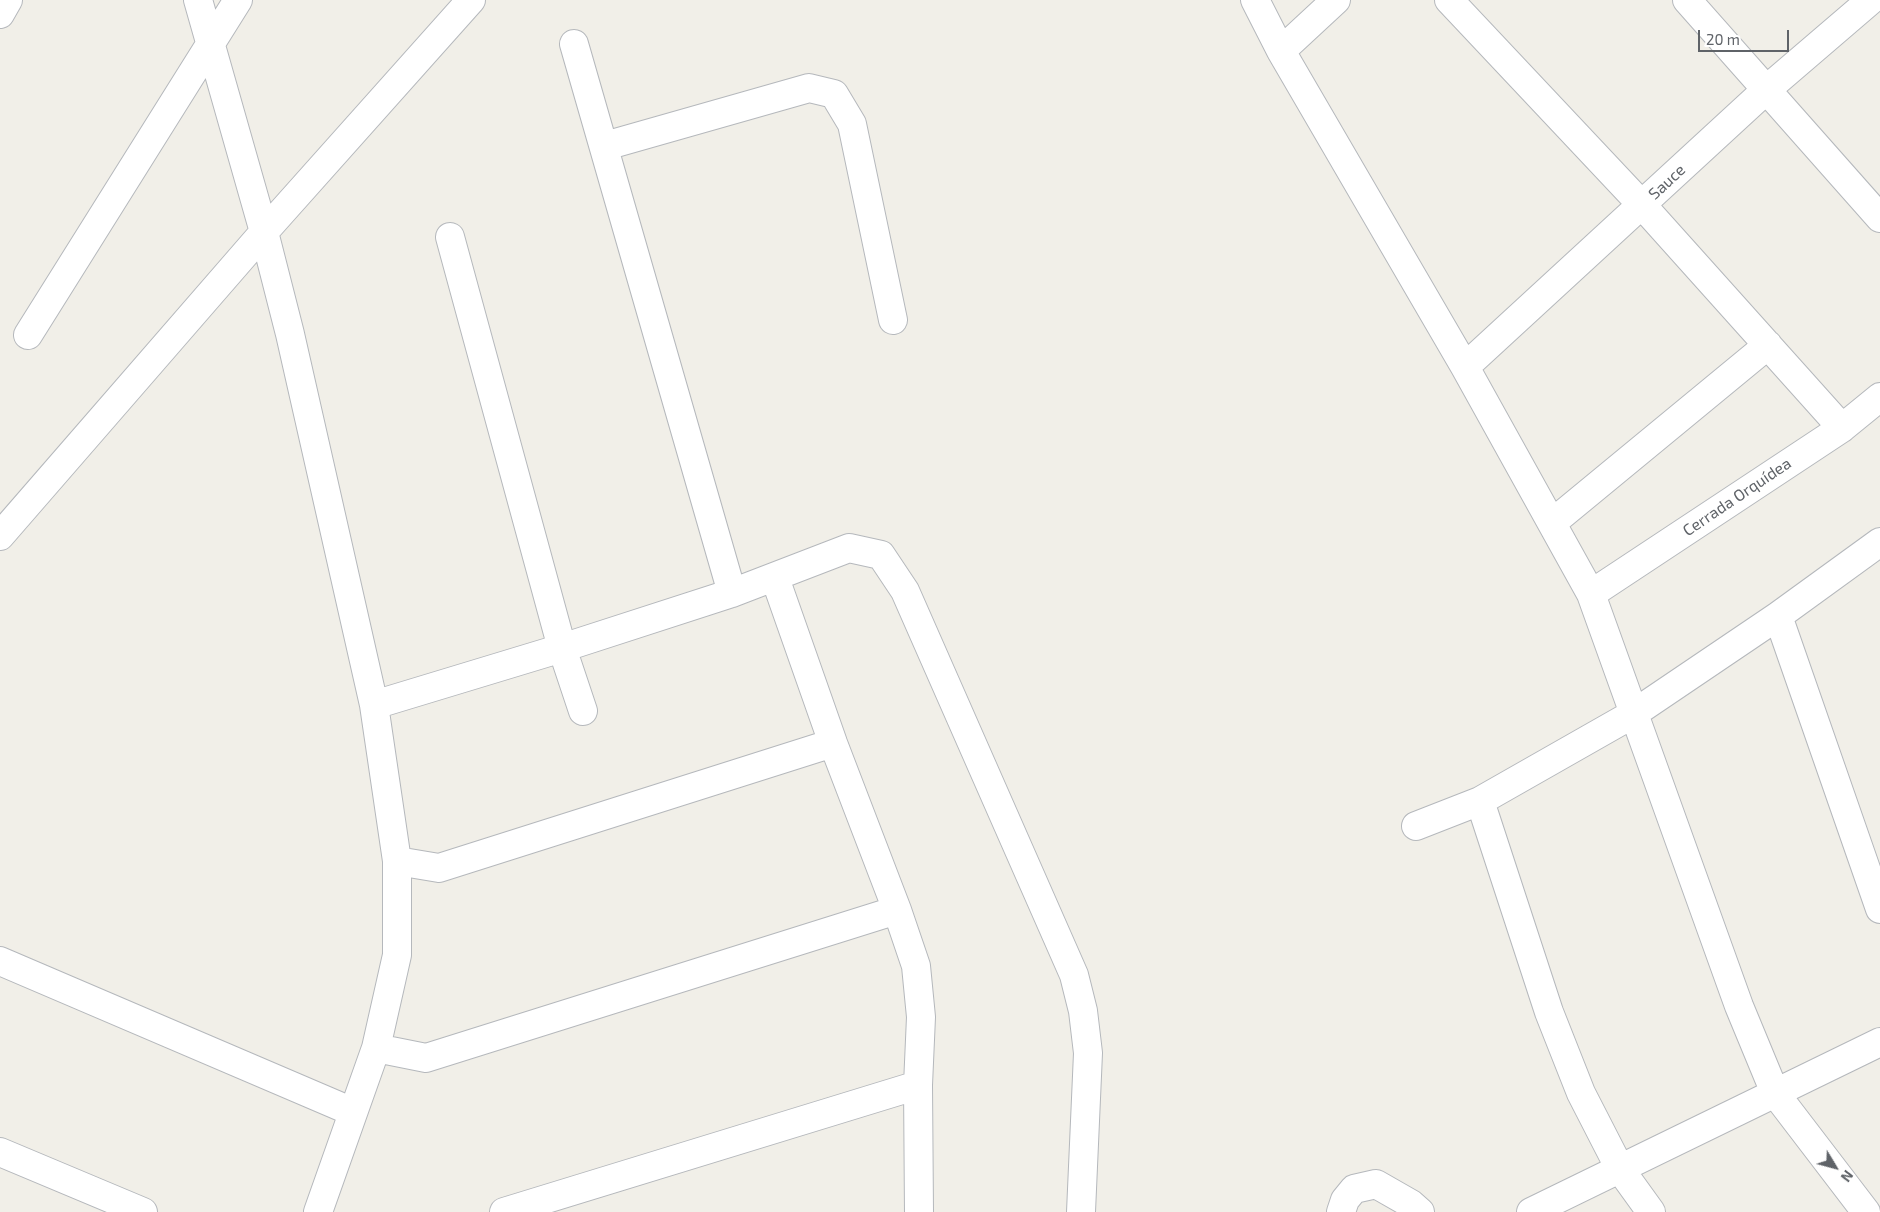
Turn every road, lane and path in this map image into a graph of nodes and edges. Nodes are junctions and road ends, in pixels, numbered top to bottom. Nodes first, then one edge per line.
1 (8, 0) edge
2 (198, 0) edge
3 (238, 0) edge
4 (470, 0) edge
5 (1255, 0) edge
6 (1336, 0) edge
7 (1449, 0) edge
8 (1686, 0) edge
9 (1871, 0) edge
10 (0, 14) edge
11 (211, 42) junction
12 (574, 44) dead end
13 (1281, 51) junction
14 (1766, 90) junction
15 (605, 146) junction
16 (1642, 205) junction
17 (1880, 218) edge
18 (264, 232) junction
19 (450, 237) dead end
20 (893, 320) dead end
21 (28, 336) dead end
22 (1768, 345) junction
23 (1465, 367) junction
24 (1880, 397) edge
25 (1842, 428) junction
26 (1552, 523) junction
27 (0, 536) edge
28 (1880, 542) edge
29 (775, 578) junction
30 (732, 593) junction
31 (1591, 594) junction
32 (1778, 616) junction
33 (562, 648) junction
34 (374, 705) junction
35 (583, 710) dead end
36 (1633, 714) junction
37 (833, 743) junction
38 (1480, 802) junction
39 (1416, 826) dead end
40 (398, 861) junction
41 (1880, 909) edge
42 (897, 910) junction
43 (0, 962) edge
44 (1880, 1042) edge
45 (376, 1048) junction
46 (918, 1085) junction
47 (1775, 1093) junction
48 (354, 1112) junction
49 (0, 1152) edge
50 (1620, 1169) junction
51 (143, 1212) edge
52 (318, 1212) edge
53 (504, 1212) edge
54 (919, 1212) edge
55 (1081, 1212) edge
56 (1341, 1212) edge
57 (1420, 1212) edge
58 (1531, 1212) edge
59 (1651, 1212) edge
60 (1866, 1212) edge

1 - 10 street
2 - 11 street
3 - 11 street
4 - 18 street
5 - 13 street
6 - 13 street
7 - 16 street
8 - 14 street
9 - 14 street, Sauce
11 - 18 street
11 - 21 street
12 - 15 street
13 - 23 street
14 - 16 street, Sauce
14 - 17 street
15 - 20 street
15 - 30 street
16 - 22 street
16 - 23 street, Sauce
18 - 27 street
18 - 34 street
19 - 33 street
22 - 25 street
22 - 26 street
23 - 26 street
24 - 25 street, Cerrada Orquídea
25 - 31 street, Cerrada Orquídea
26 - 31 street
28 - 32 street
29 - 30 street
29 - 37 street
29 - 55 street
30 - 33 street
31 - 36 street
32 - 36 street
32 - 41 street
33 - 34 street
33 - 35 street
34 - 40 street
36 - 38 street
36 - 47 street
37 - 40 street
37 - 42 street
38 - 39 street
38 - 50 street
40 - 45 street
42 - 45 street
42 - 46 street
43 - 48 street
44 - 47 street
45 - 48 street
46 - 53 street
46 - 54 street
47 - 50 street
47 - 60 street
48 - 52 street
49 - 51 street
50 - 58 street
50 - 59 street
56 - 57 street

